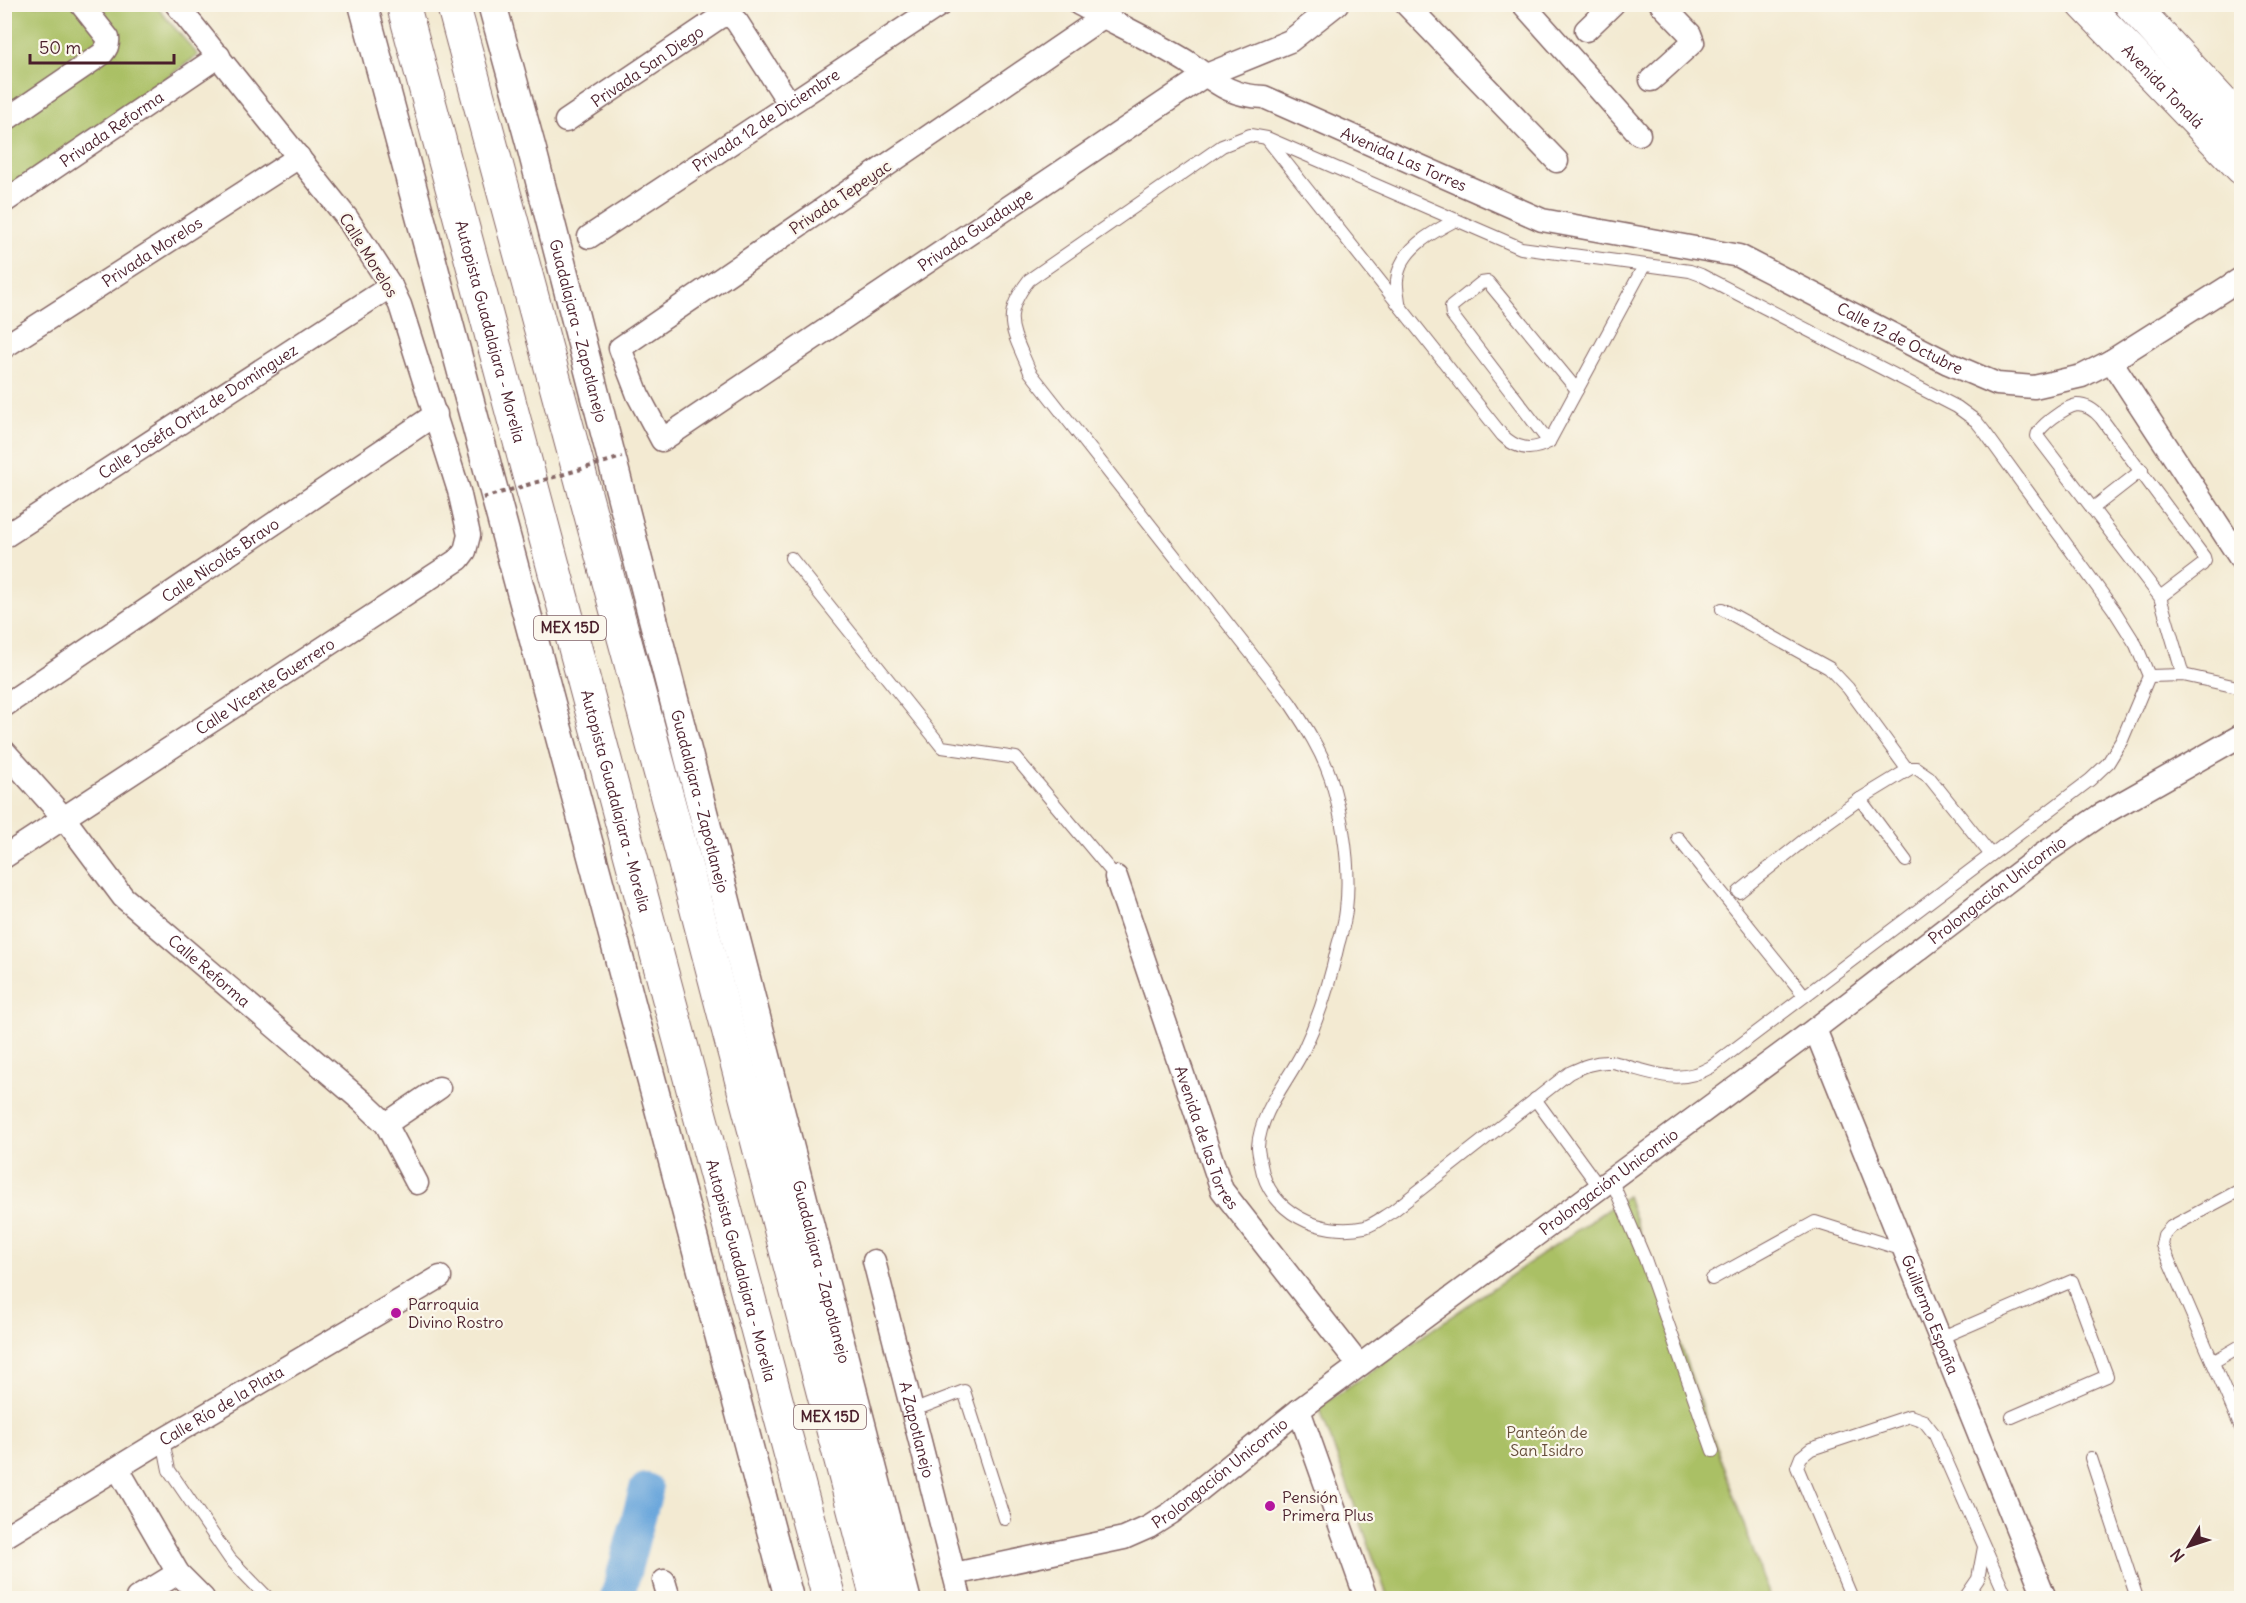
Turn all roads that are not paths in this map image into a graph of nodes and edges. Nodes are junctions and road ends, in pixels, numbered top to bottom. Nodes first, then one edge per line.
1 (81, 4) edge
2 (176, 4) edge
3 (363, 4) edge
4 (403, 4) edge
5 (453, 4) edge
6 (492, 4) edge
7 (941, 4) edge
8 (1079, 4) edge
9 (1406, 4) edge
10 (1523, 4) edge
11 (1613, 4) edge
12 (1661, 4) edge
13 (2084, 4) edge
14 (2131, 4) edge
15 (1329, 7) edge
16 (1103, 17) junction
17 (1586, 30) dead end
18 (219, 56) junction
19 (1211, 72) junction
20 (1651, 80) dead end
21 (789, 103) junction
22 (4, 121) edge
23 (566, 121) dead end
24 (2241, 124) edge
25 (1639, 134) dead end
26 (1267, 138) junction
27 (299, 157) junction
28 (1557, 161) dead end
29 (2241, 168) edge
30 (4, 202) edge
31 (1456, 220) junction
32 (1542, 220) joint
33 (589, 237) dead end
34 (1644, 266) junction
35 (2241, 278) edge
36 (391, 286) junction
37 (1400, 306) junction
38 (4, 347) edge
39 (2111, 361) junction
40 (1577, 390) junction
41 (638, 395) joint
42 (436, 414) junction
43 (1549, 442) junction
44 (2142, 470) junction
45 (2092, 509) junction
46 (4, 537) edge
47 (465, 551) joint
48 (791, 558) dead end
49 (2241, 561) edge
50 (2160, 597) junction
51 (1722, 609) dead end
52 (2183, 675) junction
53 (2149, 676) junction
54 (2241, 688) edge
55 (4, 706) edge
56 (2241, 735) edge
57 (4, 751) edge
58 (1907, 770) junction
59 (1860, 799) junction
60 (64, 818) junction
61 (1678, 838) dead end
62 (1991, 855) junction
63 (4, 857) edge
64 (1906, 861) dead end
65 (1116, 877) joint
66 (1739, 892) dead end
67 (1804, 995) junction
68 (1815, 1029) junction
69 (439, 1088) dead end
70 (1535, 1099) junction
71 (386, 1124) junction
72 (417, 1183) dead end
73 (1605, 1184) junction
74 (2241, 1189) edge
75 (1904, 1250) junction
76 (874, 1261) dead end
77 (440, 1277) dead end
78 (1712, 1279) dead end
79 (1940, 1338) junction
80 (2241, 1345) edge
81 (2212, 1362) junction
82 (1359, 1365) junction
83 (1299, 1410) junction
84 (912, 1411) junction
85 (2012, 1417) dead end
86 (2241, 1430) edge
87 (163, 1440) junction
88 (1713, 1451) dead end
89 (2091, 1458) dead end
90 (118, 1468) junction
91 (1005, 1519) dead end
92 (4, 1537) edge
93 (1984, 1547) junction
94 (178, 1573) junction
95 (954, 1574) junction
96 (137, 1599) edge
97 (203, 1599) edge
98 (268, 1599) edge
99 (789, 1599) edge
100 (829, 1599) edge
101 (878, 1599) edge
102 (906, 1599) edge
103 (960, 1599) edge
104 (1366, 1599) edge
105 (1852, 1599) edge
106 (1965, 1599) edge
107 (2007, 1599) edge
108 (2045, 1599) edge
109 (2137, 1599) edge

1 - 22 street
2 - 18 street, Calle Morelos
3 - 99 street
4 - 100 main road, Autopista Guadalajara - Morelia / MEX 15D
5 - 101 main road, MEX 15D
6 - 102 street, Guadalajara - Zapotlanejo
7 - 21 street, Privada 12 de Diciembre
8 - 16 street, Avenida Las Torres
9 - 28 street
10 - 25 street
11 - 17 street
12 - 20 street
13 - 29 main road, Avenida Tonalá
14 - 24 main road, Avenida Tonalá
15 - 19 street, Privada Guadaupe
16 - 19 street, Avenida Las Torres
16 - 41 street, Privada Tepeyac
18 - 27 street, Calle Morelos
18 - 30 street, Privada Reforma
19 - 32 street, Avenida Las Torres
19 - 41 street, Privada Guadaupe
21 - 23 street, Privada San Diego
21 - 33 street, Privada 12 de Diciembre
26 - 31 lane
26 - 37 lane
26 - 70 lane
27 - 36 street, Calle Morelos
27 - 38 street, Privada Morelos
31 - 34 lane
31 - 37 lane
32 - 39 street, Calle 12 de Octubre
34 - 40 lane
34 - 53 lane
35 - 39 street, Calle 12 de Octubre
36 - 42 street, Calle Morelos
36 - 46 street, Calle Joséfa Ortiz de Domínguez
37 - 43 lane
39 - 49 street
40 - 43 lane
40 - 43 lane
42 - 47 street, Calle Morelos
42 - 55 street, Calle Nicolás Bravo
44 - 45 lane
44 - 45 lane
44 - 50 lane
45 - 50 lane
47 - 60 street, Calle Vicente Guerrero
48 - 65 lane
50 - 52 lane
51 - 58 lane
52 - 53 lane
52 - 54 lane
53 - 62 lane
56 - 68 street, Prolongación Unicornio
57 - 60 street, Calle Reforma
58 - 59 lane
58 - 62 lane
59 - 64 lane
59 - 66 lane
60 - 63 street, Calle Vicente Guerrero
60 - 71 street, Calle Reforma
61 - 67 lane
62 - 67 lane
65 - 82 street, Avenida de las Torres
67 - 70 lane
68 - 73 street, Prolongación Unicornio
68 - 75 street, Guillermo España
69 - 71 street
70 - 73 lane
71 - 72 street, Calle Reforma
73 - 82 street, Prolongación Unicornio
73 - 88 lane
74 - 81 lane
75 - 78 lane
75 - 79 street, Guillermo España
76 - 84 street, A Zapotlanejo
77 - 87 street, Calle Río de la Plata
79 - 85 lane
79 - 108 street, Guillermo España
80 - 81 lane
81 - 86 lane
82 - 83 street, Prolongación Unicornio
83 - 95 street, Prolongación Unicornio
83 - 104 street
84 - 91 lane
84 - 95 street, A Zapotlanejo
87 - 90 street, Calle Río de la Plata
87 - 98 lane
89 - 109 lane
90 - 92 street, Calle Río de la Plata
90 - 94 street
93 - 105 lane
93 - 106 lane
93 - 107 lane
94 - 96 street
94 - 97 street
95 - 103 street, A Zapotlanejo

